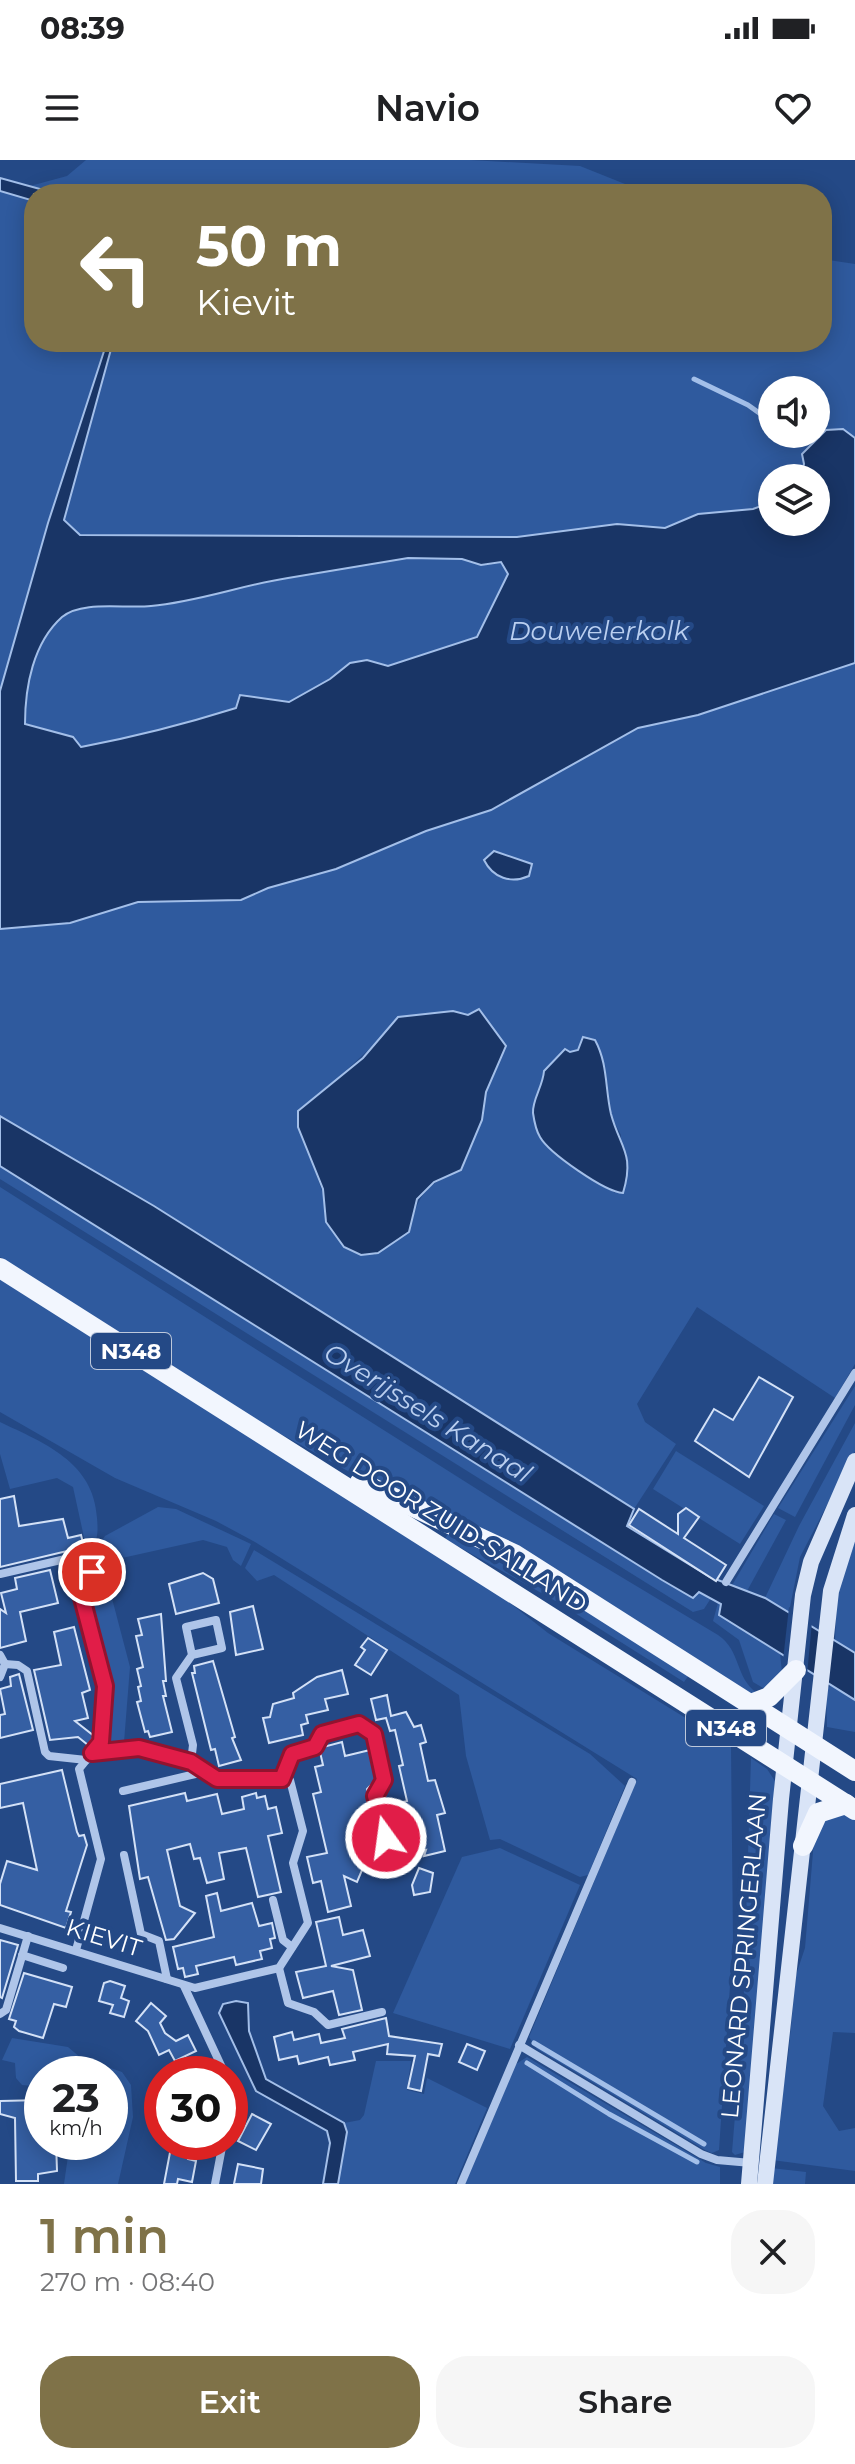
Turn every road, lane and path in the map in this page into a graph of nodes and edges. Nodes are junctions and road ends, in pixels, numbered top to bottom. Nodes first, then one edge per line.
1 (0, 1268) edge
2 (855, 1373) edge
3 (263, 1435) junction
4 (855, 1461) edge
5 (855, 1515) edge
6 (87, 1554) dead end
7 (72, 1558) junction
8 (0, 1574) edge
9 (726, 1582) dead end
10 (82, 1598) junction
11 (192, 1655) junction
12 (2, 1660) edge
13 (796, 1670) junction
14 (0, 1677) edge
15 (748, 1705) junction
16 (788, 1732) junction
17 (815, 1746) junction
18 (89, 1756) junction
19 (191, 1762) junction
20 (785, 1765) junction
21 (855, 1771) edge
22 (204, 1772) junction
23 (282, 1779) junction
24 (809, 1781) junction
25 (632, 1782) dead end
26 (123, 1791) dead end
27 (850, 1807) edge
28 (803, 1846) junction
29 (124, 1855) dead end
30 (388, 1866) dead end
31 (273, 1900) dead end
32 (0, 1928) edge
33 (28, 1936) junction
34 (292, 1947) junction
35 (76, 1950) junction
36 (22, 1955) junction
37 (63, 1968) dead end
38 (279, 1968) junction
39 (167, 1979) junction
40 (184, 1986) junction
41 (382, 2012) dead end
42 (0, 2014) edge
43 (519, 2045) junction
44 (217, 2056) edge
45 (220, 2160) edge
46 (759, 2164) junction
47 (215, 2184) edge
48 (461, 2184) edge
49 (749, 2184) edge
50 (765, 2184) edge

1 - 3 main road, WEG DOOR ZUID-SALLAND / N348
2 - 9 street
3 - 15 main road, WEG DOOR ZUID-SALLAND / N348
3 - 20 main road, WEG DOOR ZUID-SALLAND / N348
4 - 13 street, LEONARD SPRINGERLAAN
5 - 17 street, LEONARD SPRINGERLAAN
6 - 7 street
7 - 8 street
7 - 10 street
7 - 10 street
10 - 18 street
11 - 11 street
11 - 19 street
12 - 14 street
12 - 18 street
13 - 15 main road
13 - 16 street, LEONARD SPRINGERLAAN
15 - 16 main road, WEG DOOR ZUID-SALLAND / N348
16 - 17 main road, WEG DOOR ZUID-SALLAND / N348
16 - 20 street, LEONARD SPRINGERLAAN
17 - 21 main road, WEG DOOR ZUID-SALLAND / N348
17 - 24 street, LEONARD SPRINGERLAAN
18 - 19 street
18 - 35 street
19 - 22 street
20 - 24 main road, WEG DOOR ZUID-SALLAND / N348
20 - 46 street, LEONARD SPRINGERLAAN
22 - 23 street
22 - 26 street
23 - 30 street
23 - 34 street
24 - 27 main road, WEG DOOR ZUID-SALLAND / N348
24 - 28 street, LEONARD SPRINGERLAAN
25 - 43 street
27 - 28 main road
28 - 46 street, LEONARD SPRINGERLAAN
29 - 39 street, KIEVIT
31 - 34 street
32 - 33 street, KIEVIT
33 - 35 street, KIEVIT
33 - 36 street, KIEVIT
34 - 38 street
35 - 39 street, KIEVIT
36 - 37 street, KIEVIT
36 - 42 street, KIEVIT
38 - 40 street, KIEVIT
38 - 41 street
39 - 40 street, KIEVIT
40 - 44 street
43 - 46 street
43 - 48 street
45 - 47 street
46 - 49 street, LEONARD SPRINGERLAAN
46 - 50 street, LEONARD SPRINGERLAAN

